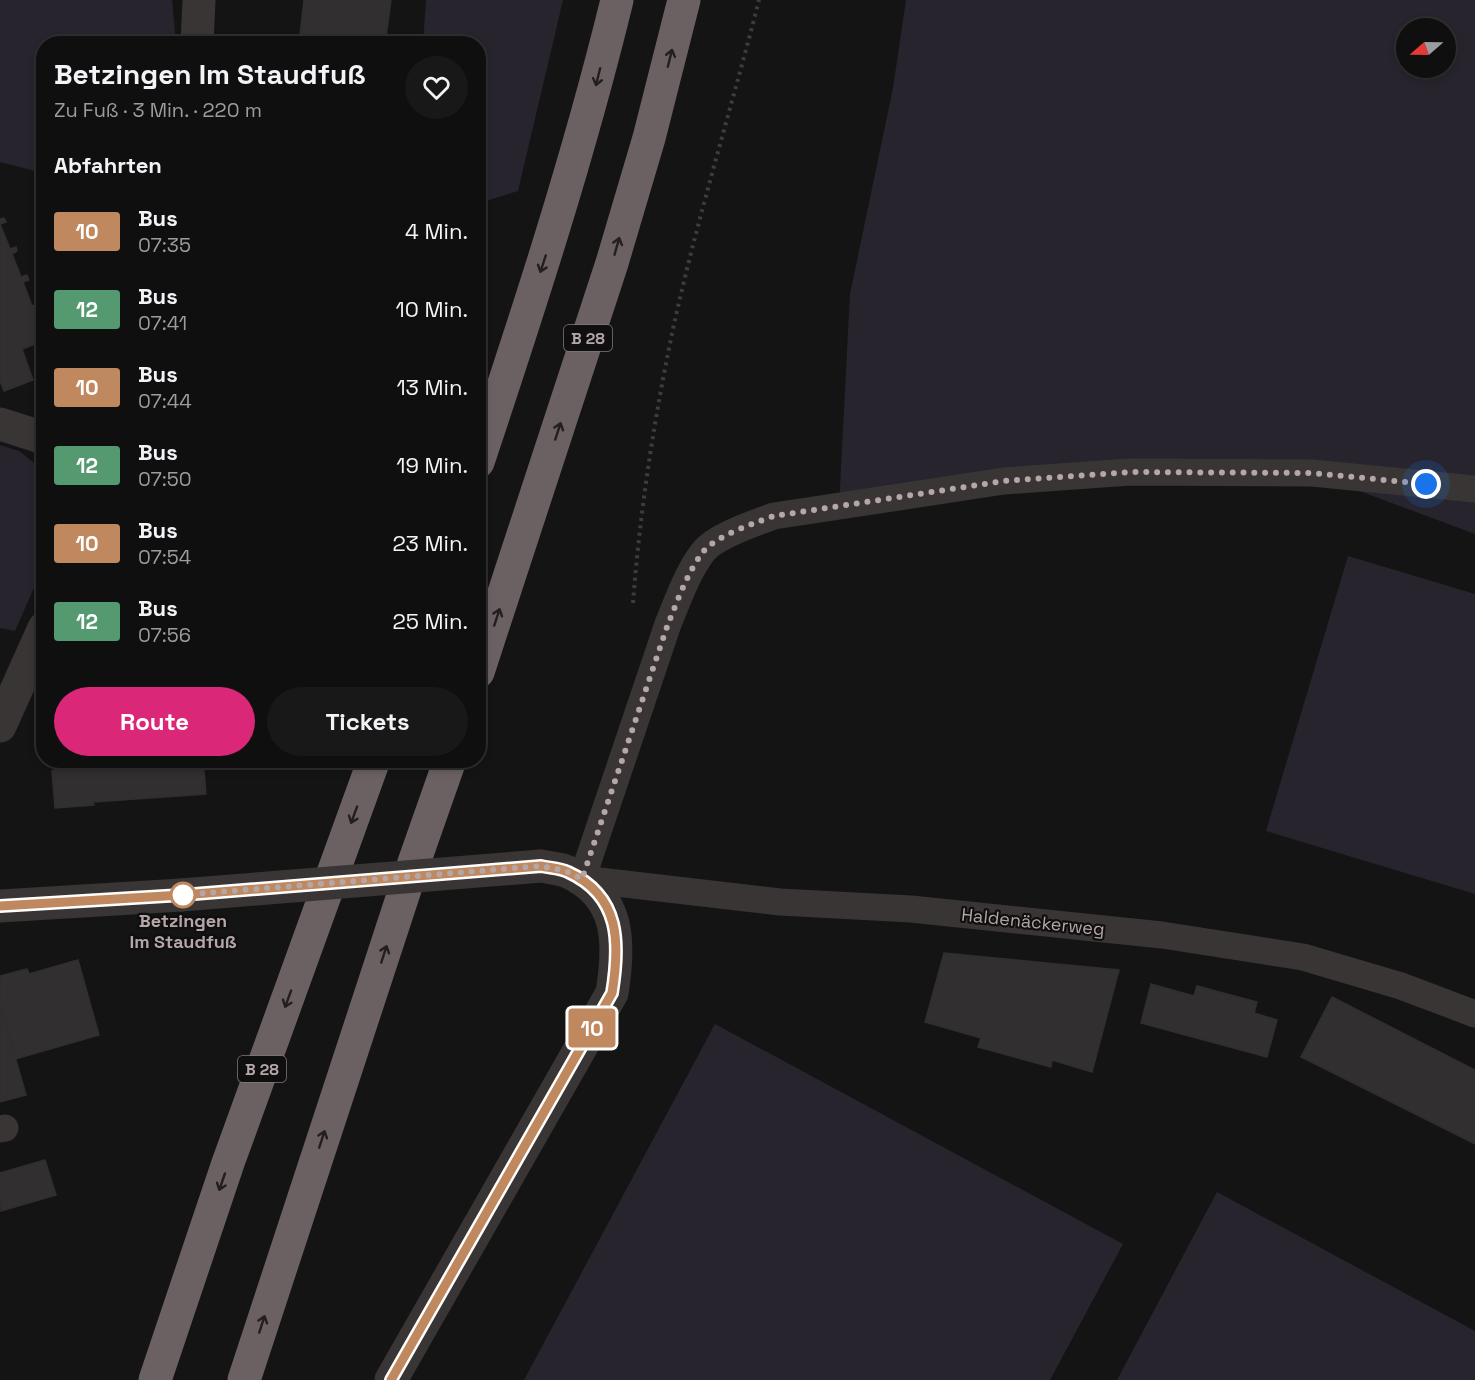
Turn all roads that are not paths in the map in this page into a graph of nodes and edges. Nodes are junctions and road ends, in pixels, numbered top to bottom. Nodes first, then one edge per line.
1 (199, 0) edge
2 (618, 0) edge
3 (684, 0) edge
4 (197, 36) edge
5 (0, 424) edge
6 (36, 435) edge
7 (486, 437) edge
8 (1475, 489) edge
9 (36, 646) edge
10 (486, 648) edge
11 (0, 726) edge
12 (371, 768) edge
13 (447, 768) edge
14 (582, 879) junction
15 (0, 906) edge
16 (1475, 1014) edge
17 (155, 1380) edge
18 (244, 1380) edge
19 (391, 1380) edge

1 - 4 street
2 -> 7 highway
10 -> 3 highway, B 28
5 - 6 street
8 - 14 lane
9 - 11 street
12 -> 17 highway, B 28
18 -> 13 highway
14 - 15 street, bridge
14 - 16 lane, Haldenäckerweg
14 - 19 street

